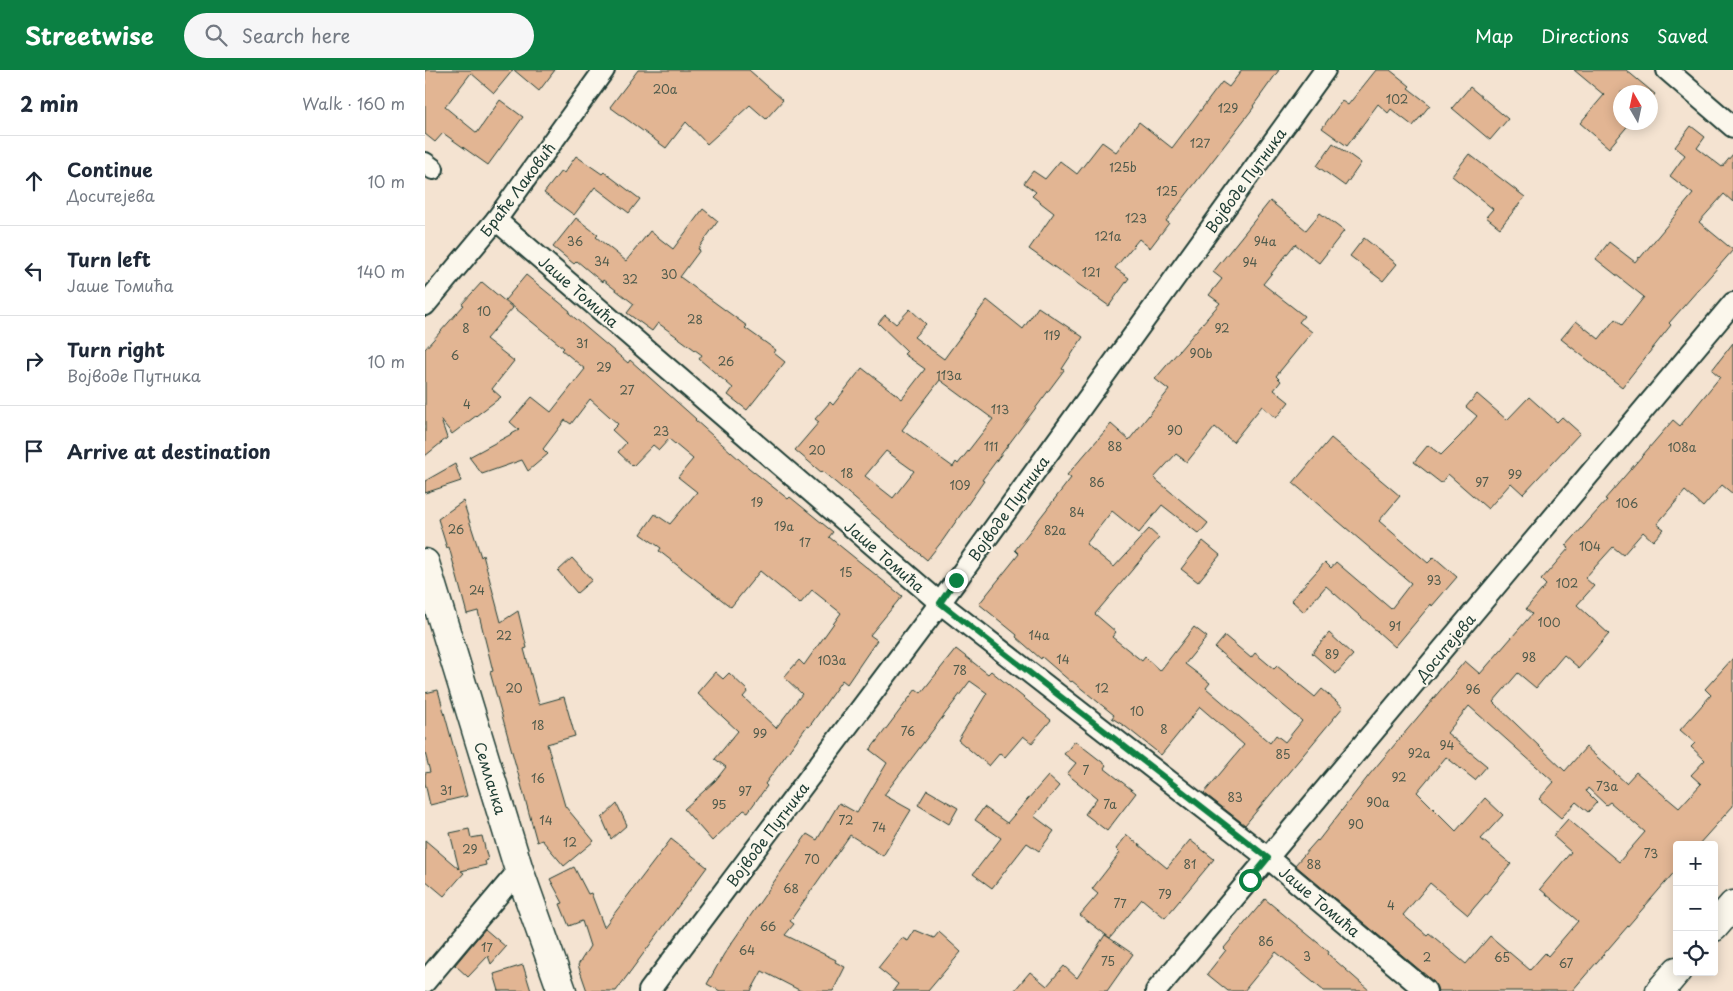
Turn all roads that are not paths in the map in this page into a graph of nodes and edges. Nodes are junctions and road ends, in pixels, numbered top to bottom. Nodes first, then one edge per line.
1 (604, 70) edge
2 (1325, 70) edge
3 (1667, 70) edge
4 (1733, 127) edge
5 (496, 220) junction
6 (1733, 303) edge
7 (425, 305) edge
8 (425, 564) edge
9 (940, 603) junction
10 (1268, 858) junction
11 (519, 870) junction
12 (1733, 905) edge
13 (1718, 922) edge
14 (1673, 976) edge
15 (425, 982) edge
16 (562, 991) edge
17 (649, 991) edge
18 (1157, 991) edge
19 (1426, 991) edge
20 (1660, 991) edge

1 - 5 street, Браће Лаковић
2 - 9 street, Војводе Путника
3 - 4 street
5 - 7 street, Браће Лаковић
5 - 9 street, Јаше Томића
6 - 10 street, Доситејева
8 - 11 main road, Семлачка
9 - 10 street, Јаше Томића
9 - 17 street, Војводе Путника
10 - 18 street, Доситејева
10 - 19 street, Јаше Томића
11 - 15 street
11 - 16 main road, Семлачка
12 - 13 main road
14 - 20 main road

